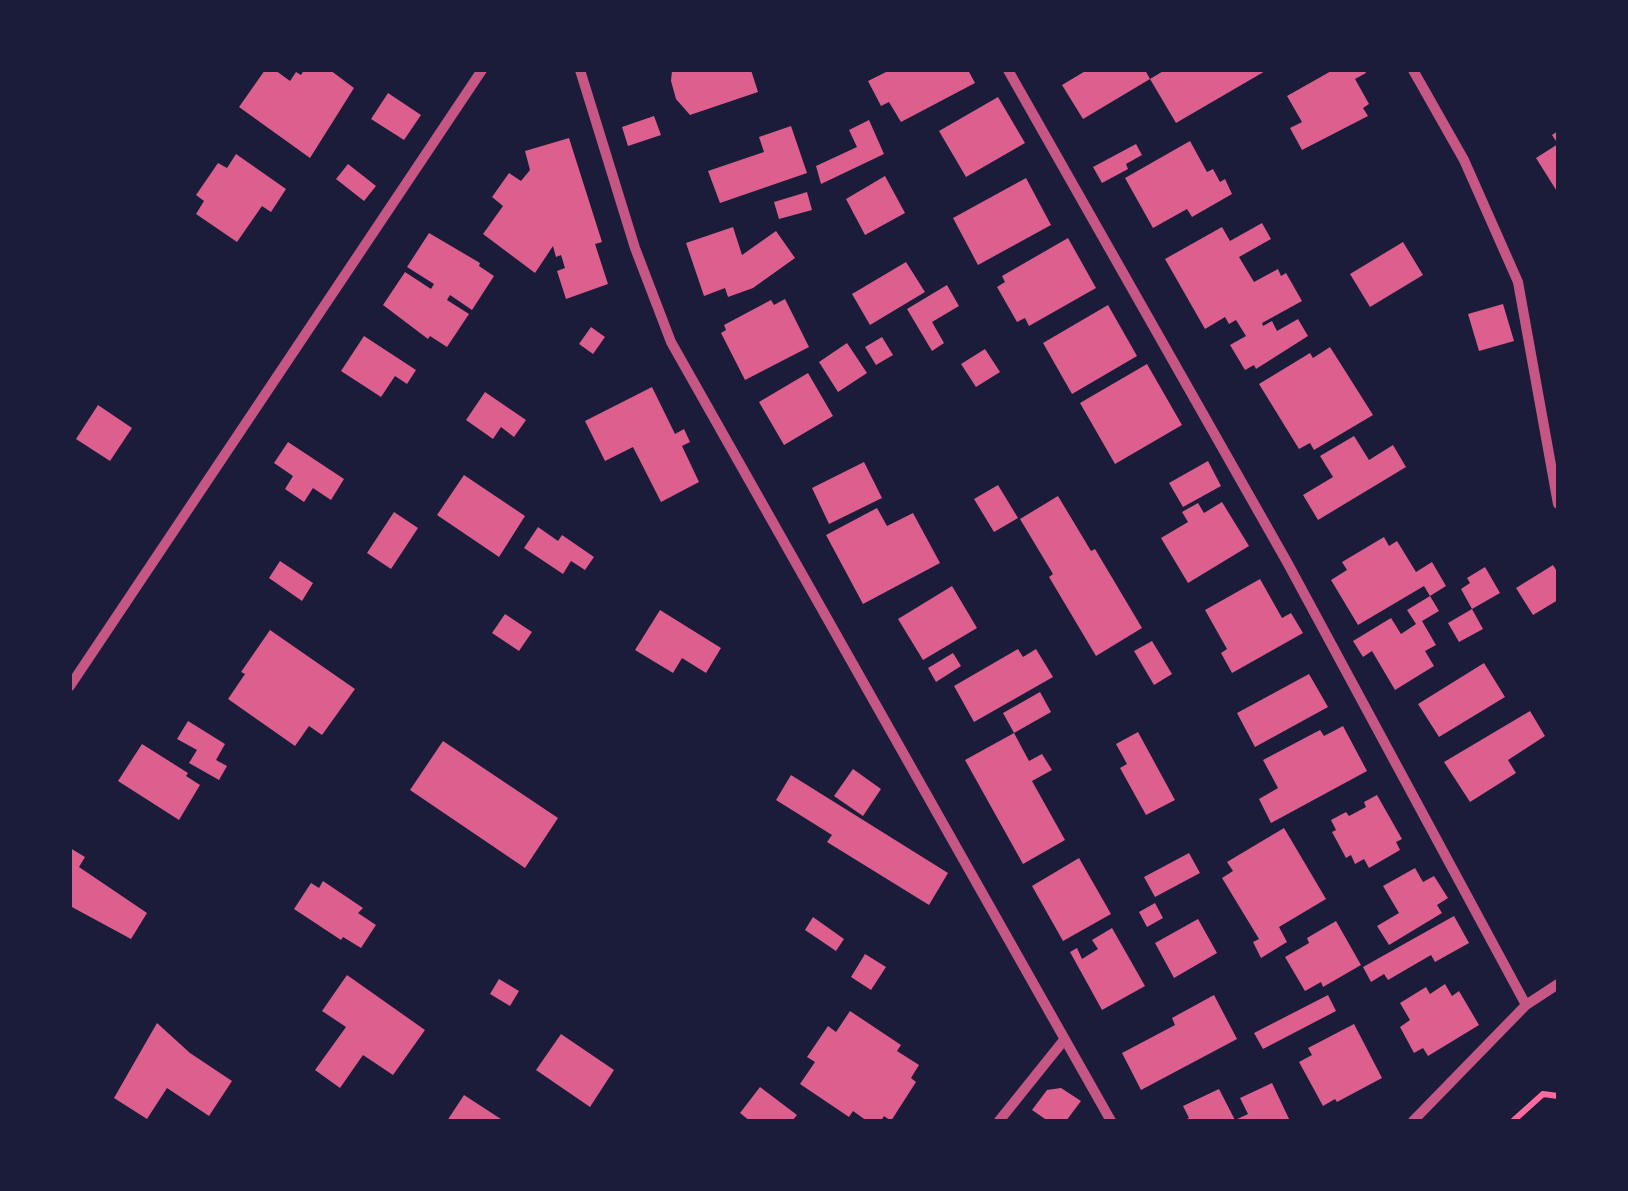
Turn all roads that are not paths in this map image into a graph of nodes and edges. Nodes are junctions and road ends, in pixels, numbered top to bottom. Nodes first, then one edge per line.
1 (482, 70) edge
2 (580, 70) edge
3 (1008, 70) edge
4 (1413, 70) edge
5 (1558, 504) edge
6 (70, 686) edge
7 (1558, 984) edge
8 (1526, 1005) junction
9 (1064, 1040) junction
10 (1000, 1121) edge
11 (1111, 1121) edge
12 (1413, 1121) edge

1 - 6 street
2 - 9 street
3 - 8 street
4 - 5 street
7 - 8 street
8 - 12 street
9 - 10 street
9 - 11 street

